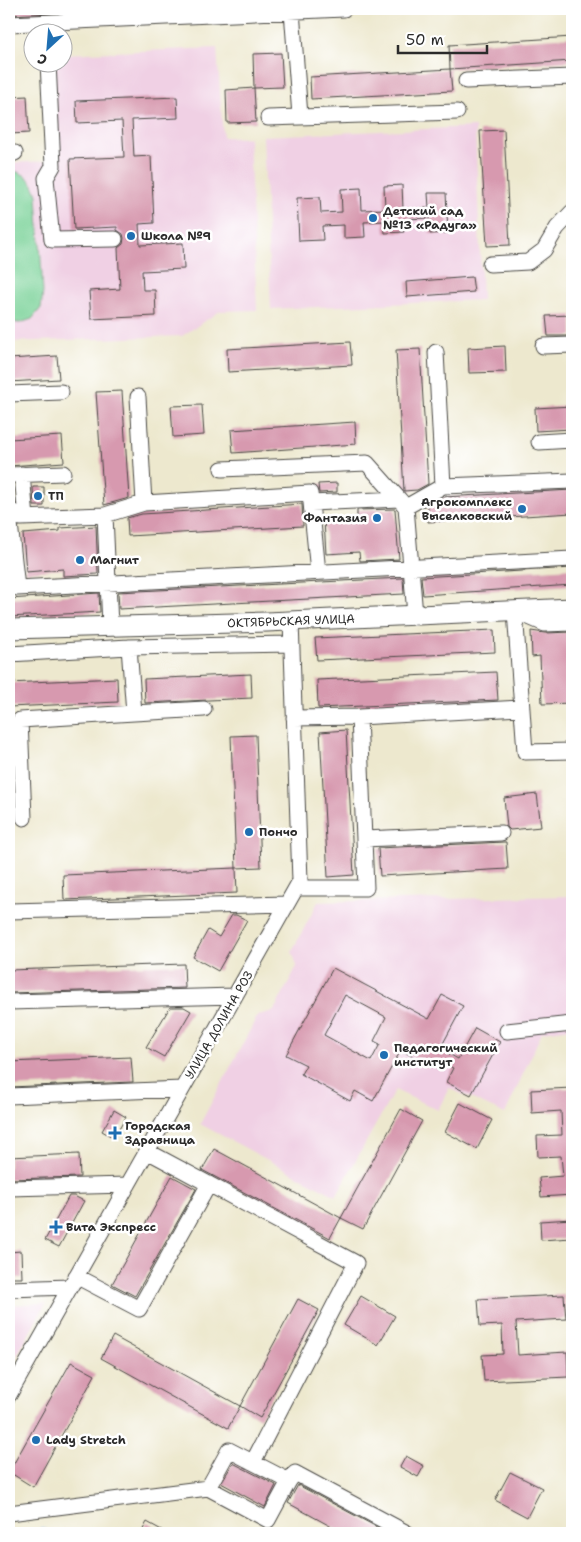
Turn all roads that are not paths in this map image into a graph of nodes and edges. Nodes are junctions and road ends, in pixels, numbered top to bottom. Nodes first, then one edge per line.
1 (344, 9) edge
2 (292, 12) junction
3 (159, 13) edge
4 (9, 24) edge
5 (72, 24) edge
6 (22, 25) edge
7 (48, 72) edge
8 (572, 77) edge
9 (466, 81) dead end
10 (457, 112) dead end
11 (300, 116) junction
12 (268, 118) dead end
13 (572, 212) edge
14 (114, 239) dead end
15 (490, 264) dead end
16 (572, 345) edge
17 (543, 346) dead end
18 (436, 352) dead end
19 (61, 392) dead end
20 (9, 394) edge
21 (138, 397) dead end
22 (572, 440) edge
23 (539, 442) dead end
24 (222, 469) dead end
25 (64, 473) dead end
26 (16, 474) edge
27 (572, 481) edge
28 (443, 486) junction
29 (144, 503) junction
30 (311, 503) junction
31 (402, 503) junction
32 (9, 509) edge
33 (9, 514) edge
34 (105, 515) junction
35 (26, 518) junction
36 (572, 559) edge
37 (411, 567) junction
38 (318, 572) junction
39 (108, 584) junction
40 (572, 608) edge
41 (515, 611) junction
42 (415, 615) junction
43 (290, 621) junction
44 (572, 623) edge
45 (110, 626) junction
46 (9, 630) edge
47 (292, 644) junction
48 (129, 647) junction
49 (9, 654) edge
50 (521, 708) junction
51 (204, 710) dead end
52 (134, 713) junction
53 (359, 717) junction
54 (294, 718) junction
55 (572, 751) edge
56 (24, 818) dead end
57 (501, 832) dead end
58 (364, 839) junction
59 (296, 888) junction
60 (287, 904) junction
61 (9, 911) edge
62 (235, 996) junction
63 (9, 1002) edge
64 (572, 1024) edge
65 (507, 1031) dead end
66 (182, 1089) junction
67 (9, 1096) edge
68 (147, 1150) junction
69 (209, 1184) junction
70 (128, 1185) junction
71 (9, 1188) edge
72 (73, 1281) junction
73 (9, 1289) edge
74 (9, 1395) edge
75 (253, 1462) junction
76 (289, 1481) junction
77 (208, 1488) junction
78 (9, 1513) edge
79 (406, 1533) edge

1 - 2 street
2 - 3 street
2 - 11 street
3 - 5 street
4 - 6 street
7 - 14 street
8 - 9 street
10 - 11 street
11 - 12 street
13 - 15 street
16 - 17 street
18 - 28 street
19 - 20 street
21 - 29 street
22 - 23 street
24 - 31 street
25 - 26 street
26 - 35 street
27 - 28 street
28 - 31 street
29 - 30 street
29 - 34 street
30 - 31 street
30 - 38 street
31 - 37 street
32 - 35 street
33 - 39 street
34 - 35 street
34 - 39 street
36 - 37 street
37 - 38 street
37 - 42 street
38 - 39 street
39 - 45 street
40 - 41 main road, ОКТЯБРЬСКАЯ УЛИЦА
41 - 42 main road, ОКТЯБРЬСКАЯ УЛИЦА
41 - 44 street
41 - 50 street
42 - 43 main road, ОКТЯБРЬСКАЯ УЛИЦА
43 - 45 main road, ОКТЯБРЬСКАЯ УЛИЦА
43 - 47 street, УЛИЦА ДОЛИНА РОЗ
45 - 46 main road, ОКТЯБРЬСКАЯ УЛИЦА
47 - 48 street
47 - 54 street, УЛИЦА ДОЛИНА РОЗ
48 - 49 street
48 - 52 street
50 - 53 street
50 - 55 street
51 - 52 street
52 - 56 street
53 - 54 street
53 - 58 street
54 - 59 street, УЛИЦА ДОЛИНА РОЗ
57 - 58 street
58 - 59 street
59 - 60 street, УЛИЦА ДОЛИНА РОЗ
60 - 61 street
60 - 62 street, УЛИЦА ДОЛИНА РОЗ
62 - 63 street
62 - 66 street, УЛИЦА ДОЛИНА РОЗ
64 - 65 street
66 - 67 street
66 - 68 street, УЛИЦА ДОЛИНА РОЗ
68 - 69 street
68 - 70 street, УЛИЦА ДОЛИНА РОЗ
69 - 72 street
69 - 75 street
70 - 71 street
70 - 72 street, УЛИЦА ДОЛИНА РОЗ
72 - 73 street
72 - 74 street, УЛИЦА ДОЛИНА РОЗ
75 - 76 street
75 - 77 street
76 - 77 street
76 - 79 street
77 - 78 street

